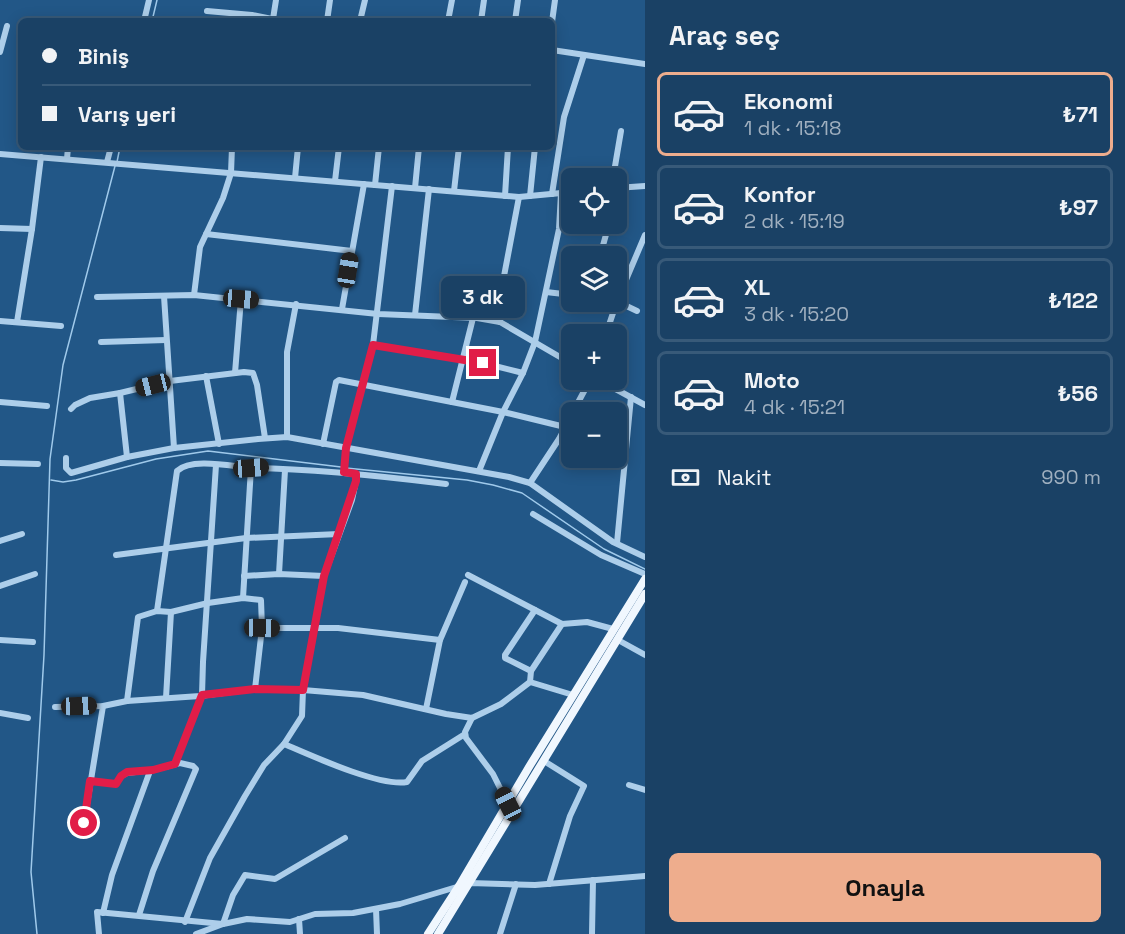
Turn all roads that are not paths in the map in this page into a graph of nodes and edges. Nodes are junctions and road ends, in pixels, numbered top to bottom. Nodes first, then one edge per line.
1 (149, 0) edge
2 (276, 0) edge
3 (330, 0) edge
4 (365, 0) edge
5 (452, 0) edge
6 (484, 0) edge
7 (518, 0) edge
8 (555, 0) edge
9 (207, 11) dead end
10 (145, 18) edge
11 (252, 18) edge
12 (273, 18) edge
13 (327, 18) edge
14 (361, 18) edge
15 (449, 18) edge
16 (481, 18) edge
17 (515, 18) edge
18 (553, 18) edge
19 (7, 27) dead end
20 (555, 50) edge
21 (0, 52) edge
22 (584, 55) junction
23 (645, 64) edge
24 (621, 131) dead end
25 (68, 150) edge
26 (110, 150) edge
27 (232, 150) edge
28 (298, 150) edge
29 (339, 150) edge
30 (379, 150) edge
31 (419, 150) edge
32 (459, 150) edge
33 (508, 150) edge
34 (535, 150) edge
35 (0, 154) edge
36 (41, 157) junction
37 (67, 159) junction
38 (108, 162) junction
39 (615, 168) edge
40 (231, 173) junction
41 (295, 178) junction
42 (335, 181) junction
43 (364, 184) junction
44 (375, 185) junction
45 (392, 186) junction
46 (645, 186) edge
47 (627, 187) edge
48 (415, 188) junction
49 (429, 189) junction
50 (454, 191) junction
51 (561, 193) joint
52 (552, 194) junction
53 (505, 196) junction
54 (530, 196) junction
55 (519, 197) junction
56 (0, 228) edge
57 (33, 229) junction
58 (206, 234) junction
59 (645, 235) edge
60 (352, 251) junction
61 (641, 253) edge
62 (627, 281) edge
63 (546, 292) junction
64 (561, 294) edge
65 (194, 295) junction
66 (164, 296) junction
67 (97, 297) dead end
68 (241, 299) junction
69 (296, 304) junction
70 (627, 306) edge
71 (342, 309) junction
72 (637, 311) dead end
73 (378, 314) junction
74 (415, 315) junction
75 (473, 318) junction
76 (0, 321) edge
77 (16, 322) junction
78 (500, 322) junction
79 (61, 326) dead end
80 (166, 340) junction
81 (101, 342) dead end
82 (535, 342) junction
83 (373, 345) junction
84 (561, 357) edge
85 (463, 360) junction
86 (236, 373) junction
87 (523, 373) junction
88 (206, 376) junction
89 (170, 381) junction
90 (362, 384) junction
91 (618, 390) edge
92 (120, 393) junction
93 (631, 397) junction
94 (0, 402) edge
95 (452, 402) junction
96 (645, 405) edge
97 (47, 406) dead end
98 (71, 409) dead end
99 (503, 412) junction
100 (561, 426) edge
101 (561, 433) edge
102 (265, 438) junction
103 (286, 438) junction
104 (219, 444) junction
105 (323, 444) junction
106 (174, 448) junction
107 (346, 448) junction
108 (127, 457) junction
109 (66, 458) dead end
110 (0, 463) edge
111 (38, 464) dead end
112 (216, 465) junction
113 (251, 468) junction
114 (344, 469) junction
115 (285, 470) junction
116 (479, 471) junction
117 (356, 474) junction
118 (530, 483) junction
119 (446, 484) dead end
120 (533, 514) dead end
121 (22, 534) dead end
122 (339, 534) junction
123 (283, 536) junction
124 (246, 538) junction
125 (0, 540) edge
126 (210, 543) junction
127 (617, 543) junction
128 (165, 548) junction
129 (116, 555) dead end
130 (645, 557) edge
131 (35, 574) dead end
132 (279, 574) junction
133 (645, 574) edge
134 (244, 576) junction
135 (324, 576) junction
136 (645, 579) edge
137 (0, 586) edge
138 (645, 594) edge
139 (243, 598) junction
140 (208, 603) junction
141 (535, 610) junction
142 (157, 611) junction
143 (171, 612) junction
144 (562, 624) junction
145 (262, 628) junction
146 (313, 629) junction
147 (613, 629) junction
148 (0, 640) edge
149 (440, 640) junction
150 (618, 640) junction
151 (33, 642) dead end
152 (645, 655) edge
153 (531, 671) junction
154 (530, 682) junction
155 (255, 689) junction
156 (303, 690) junction
157 (202, 695) junction
158 (573, 695) junction
159 (166, 698) junction
160 (127, 701) junction
161 (103, 706) junction
162 (55, 707) dead end
163 (426, 710) junction
164 (0, 713) edge
165 (28, 718) dead end
166 (472, 718) junction
167 (465, 734) junction
168 (284, 744) junction
169 (544, 761) junction
170 (175, 764) junction
171 (150, 771) junction
172 (90, 781) junction
173 (629, 785) dead end
174 (645, 790) edge
175 (508, 804) junction
176 (84, 823) dead end
177 (345, 837) dead end
178 (645, 876) edge
179 (592, 880) junction
180 (470, 883) junction
181 (516, 884) junction
182 (549, 884) junction
183 (459, 886) junction
184 (376, 909) junction
185 (103, 913) junction
186 (139, 915) junction
187 (298, 919) junction
188 (185, 922) junction
189 (223, 924) junction
190 (99, 934) edge
191 (196, 934) edge
192 (300, 934) edge
193 (377, 934) edge
194 (428, 934) edge
195 (438, 934) edge
196 (500, 934) edge
197 (592, 934) edge

1 - 10 street
2 - 12 street
3 - 13 street
4 - 14 street
5 - 15 street
6 - 16 street
7 - 17 street
8 - 18 street
9 - 11 street
19 - 21 street
20 - 22 street
22 - 23 street
22 - 52 street
24 - 39 street
25 - 37 street
26 - 38 street
27 - 40 street
28 - 41 street
29 - 42 street
30 - 44 street
31 - 48 street
32 - 50 street
33 - 53 street
34 - 54 street
35 - 36 street
36 - 37 street
36 - 57 street
37 - 38 street
38 - 40 street
40 - 41 street
40 - 58 street
41 - 42 street
42 - 43 street
43 - 44 street
43 - 60 street
44 - 45 street
45 - 48 street
45 - 73 street
46 - 47 street
48 - 49 street
49 - 50 street
49 - 74 street
50 - 53 street
51 - 52 street
51 - 63 street
52 - 54 street
53 - 55 street
54 - 55 street
55 - 78 street
56 - 57 street
57 - 77 street
58 - 60 street
58 - 65 street
59 - 61 street
60 - 71 street
61 - 62 street
63 - 64 street
63 - 82 street
65 - 66 street
65 - 68 street
66 - 67 street
66 - 80 street
68 - 69 street
68 - 86 street
69 - 71 street
69 - 103 street
70 - 72 street
71 - 73 street
73 - 74 street
73 - 83 street
74 - 75 street
75 - 78 street
75 - 85 street
76 - 77 street
77 - 79 street
78 - 82 street
80 - 81 street
80 - 89 street
82 - 84 street
82 - 87 street
83 - 85 street
83 - 90 street
85 - 87 street
85 - 95 street
86 - 88 street
86 - 102 street
87 - 99 street
88 - 89 street
88 - 104 street
89 - 92 street
89 - 106 street
90 - 95 street
90 - 105 street
90 - 107 street
91 - 93 street
92 - 98 street
92 - 108 street
93 - 96 street
93 - 127 street
94 - 97 street
95 - 99 street
99 - 100 street
99 - 116 street
101 - 118 street
102 - 103 street
102 - 104 street
103 - 105 street
104 - 106 street
105 - 107 street
106 - 108 street
107 - 114 street
107 - 116 street
108 - 109 street
110 - 111 street
112 - 113 street
112 - 126 street
112 - 128 street
113 - 115 street
113 - 124 street
114 - 115 street
114 - 117 street
115 - 123 street
116 - 118 street
117 - 119 street
117 - 122 street
118 - 127 street
120 - 133 street
121 - 125 street
122 - 123 street
122 - 135 street
123 - 124 street
123 - 132 street
124 - 126 street
124 - 134 street
126 - 128 street
126 - 140 street
127 - 130 street
128 - 129 street
128 - 142 street
131 - 137 street
132 - 134 street
132 - 135 street
134 - 139 street
135 - 146 street
136 - 147 main road
138 - 150 main road
139 - 140 street
139 - 145 street
140 - 143 street
140 - 157 street
141 - 144 street
141 - 149 street
141 - 153 street
142 - 143 street
142 - 160 street
143 - 159 street
144 - 147 street
144 - 153 street
145 - 146 street
145 - 155 street
146 - 149 street
146 - 156 street
147 - 158 main road
148 - 151 street
149 - 163 street
150 - 152 street
150 - 169 main road
153 - 154 street
154 - 158 street
154 - 166 street
155 - 156 street
155 - 157 street
156 - 163 street
156 - 168 street
157 - 159 street
157 - 170 street
158 - 175 main road
159 - 160 street
160 - 161 street
161 - 162 street
161 - 172 street
163 - 166 street
164 - 165 street
166 - 167 street
167 - 168 street
167 - 175 street
168 - 188 street
169 - 180 main road
169 - 182 street
170 - 171 street
170 - 186 street
171 - 172 street
171 - 185 street
172 - 176 street
173 - 174 street
175 - 183 main road
177 - 189 street
178 - 179 street
179 - 182 street
179 - 197 street
180 - 181 street
180 - 183 street
180 - 195 main road
181 - 182 street
181 - 196 street
183 - 184 street
183 - 194 main road
184 - 187 street
184 - 193 street
185 - 186 street
185 - 190 street
186 - 188 street
187 - 189 street
187 - 192 street
188 - 189 street
189 - 191 street

